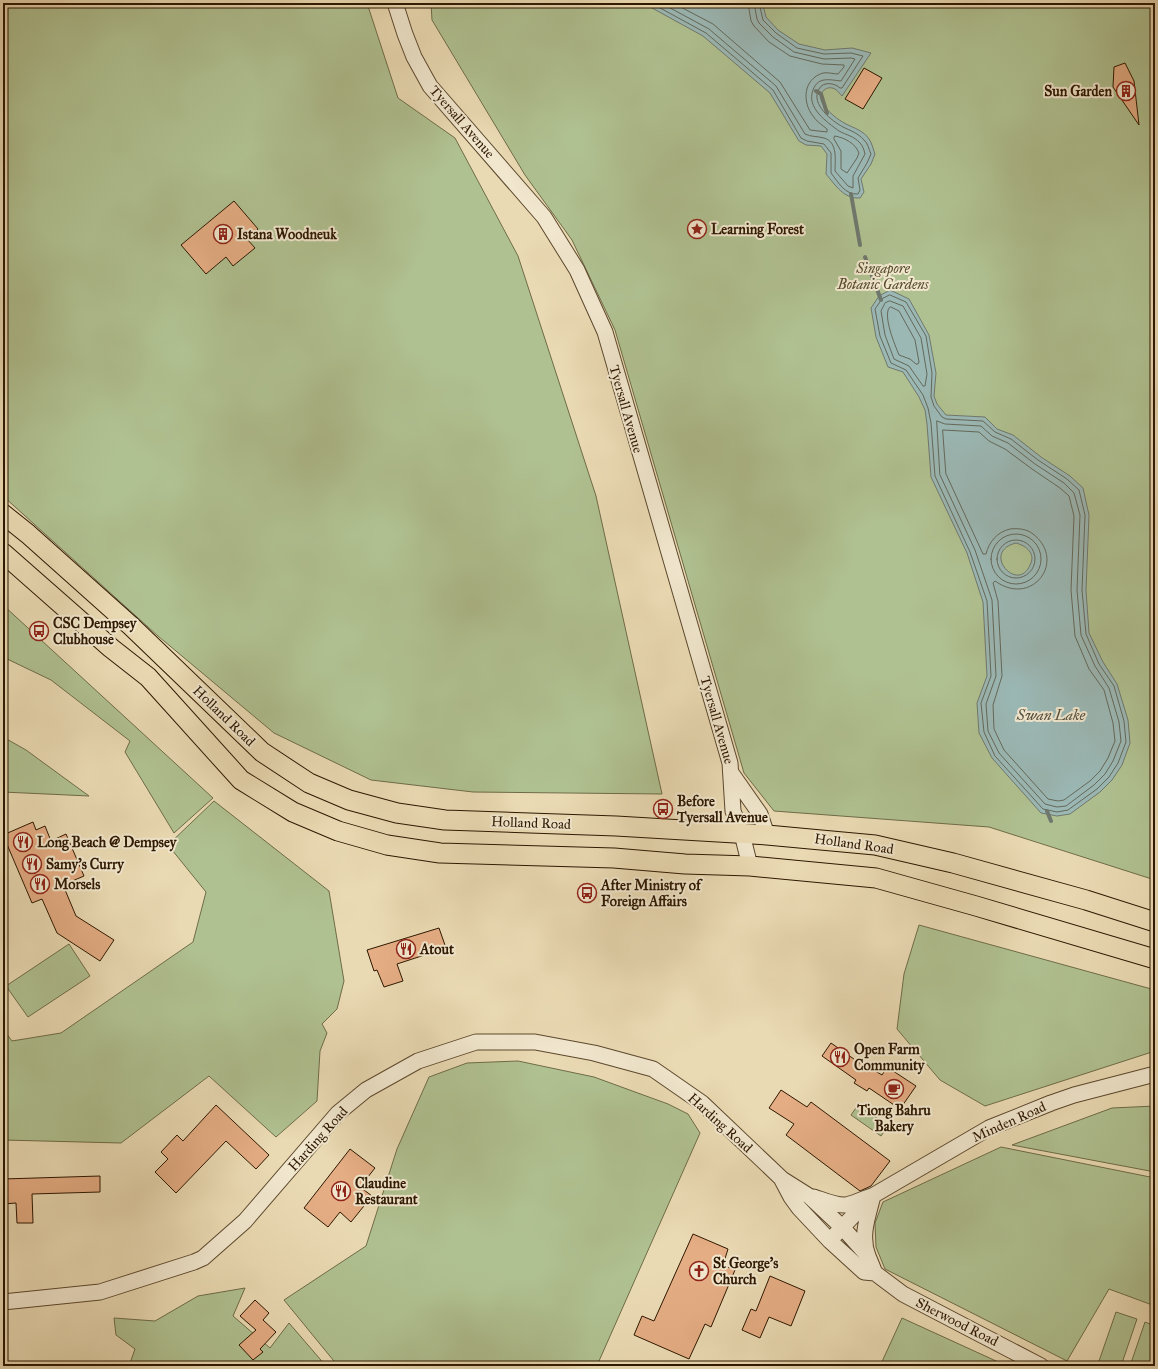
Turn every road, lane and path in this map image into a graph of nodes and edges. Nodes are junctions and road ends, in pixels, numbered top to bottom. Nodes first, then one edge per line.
1 (395, 3) edge
2 (3, 514) edge
3 (3, 553) edge
4 (732, 774) junction
5 (742, 834) junction
6 (767, 835) junction
7 (750, 866) junction
8 (1155, 922) edge
9 (1155, 959) edge
10 (1155, 1074) edge
11 (782, 1179) junction
12 (874, 1195) junction
13 (809, 1196) junction
14 (842, 1227) junction
15 (830, 1241) junction
16 (868, 1256) junction
17 (874, 1273) junction
18 (3, 1302) edge
19 (1042, 1366) edge

1 - 4 street, Tyersall Avenue
2 - 5 main road, Holland Road
3 - 7 main road, Holland Road
4 - 5 street, Tyersall Avenue
4 - 6 street
5 - 6 main road, Holland Road
5 - 7 street, Tyersall Avenue
6 - 8 main road, Holland Road
7 - 9 main road, Holland Road
10 - 12 street, Minden Road
11 - 13 street, Harding Road
11 - 15 street, Harding Road
11 - 18 street, Harding Road
12 - 13 street, Minden Road
12 - 14 street, Minden Road
12 - 16 street
13 - 14 street, Harding Road
14 - 15 street, Minden Road
14 - 16 street
15 - 17 street, Sherwood Road
16 - 17 street
17 - 19 street, Sherwood Road

